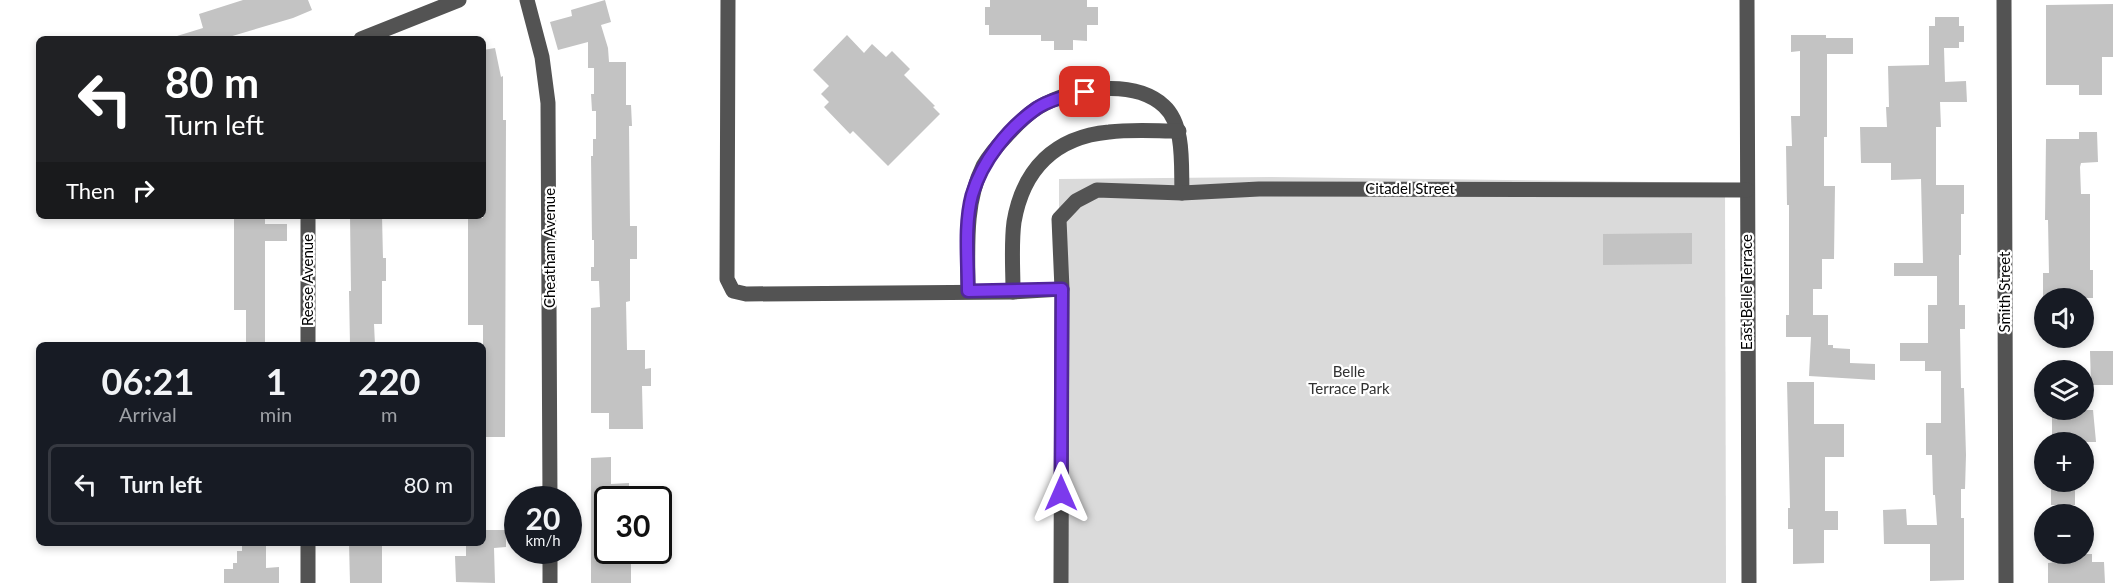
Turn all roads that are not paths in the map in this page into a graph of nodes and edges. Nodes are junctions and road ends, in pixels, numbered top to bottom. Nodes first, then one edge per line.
1 (459, 0) edge
2 (527, 0) edge
3 (728, 0) edge
4 (1747, 0) edge
5 (2004, 0) edge
6 (369, 36) edge
7 (1179, 131) junction
8 (1747, 190) junction
9 (1182, 193) junction
10 (308, 219) edge
11 (1062, 289) junction
12 (968, 291) junction
13 (1013, 292) junction
14 (308, 342) edge
15 (550, 486) edge
16 (308, 546) edge
17 (550, 564) edge
18 (308, 583) edge
19 (550, 583) edge
20 (1061, 583) edge
21 (1749, 583) edge
22 (2006, 583) edge

1 - 6 street
2 - 15 street, Cheatham Avenue
3 - 12 street
4 - 8 street, East Belle Terrace
5 - 22 street, Smith Street
7 - 9 street
7 - 12 street
7 - 13 street
8 - 9 street, Citadel Street
8 - 21 street, East Belle Terrace
9 - 11 street, Citadel Street
10 - 14 street, Reese Avenue
11 - 13 street
11 - 20 street
12 - 13 street
16 - 18 street
17 - 19 street

